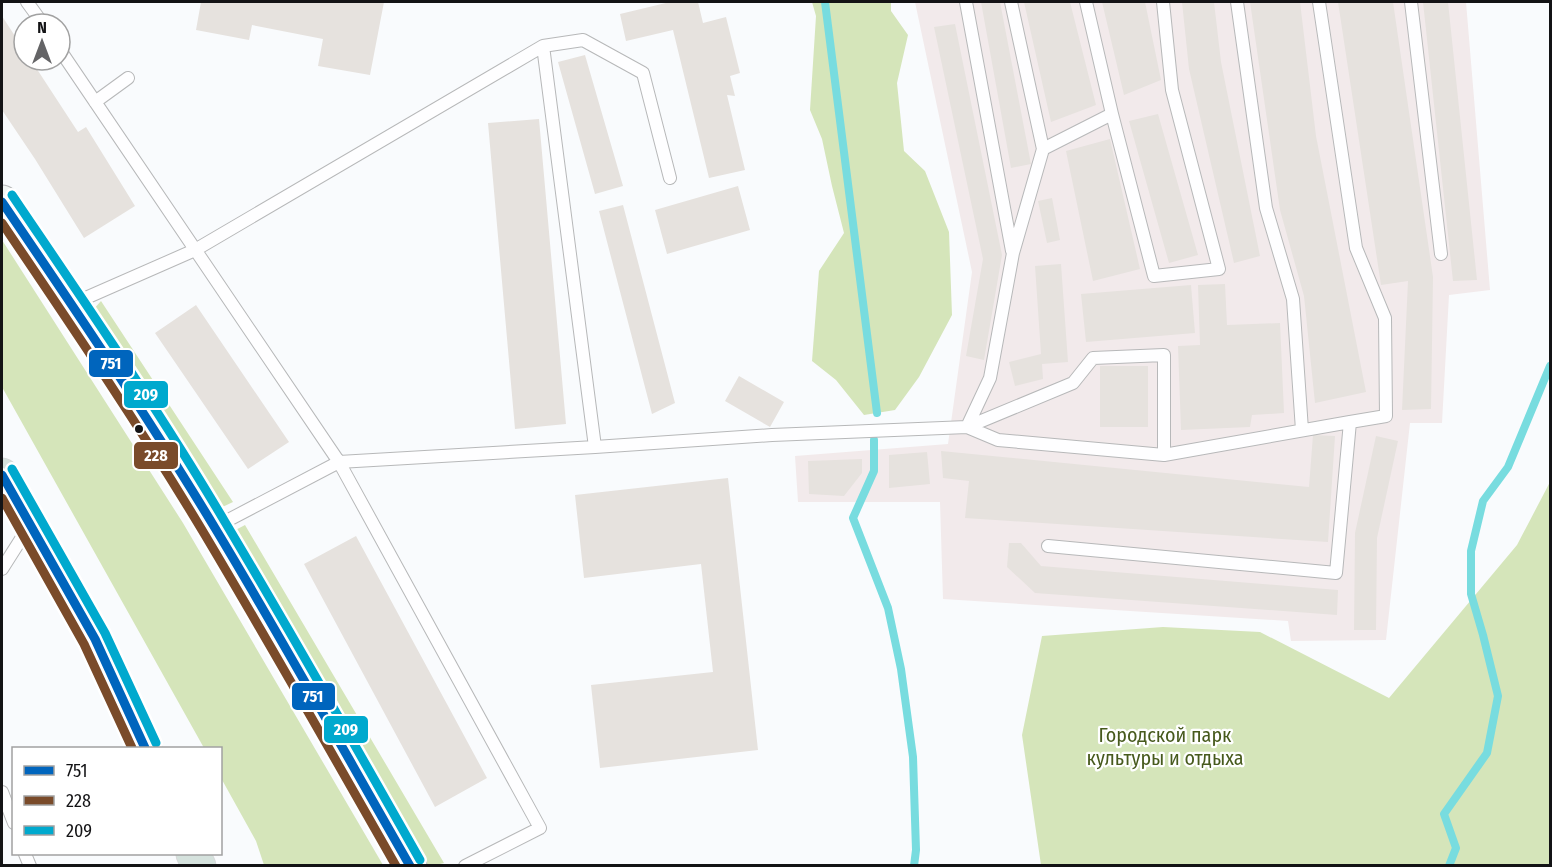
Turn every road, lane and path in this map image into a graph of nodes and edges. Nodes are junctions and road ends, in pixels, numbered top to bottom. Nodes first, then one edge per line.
1 (966, 2) edge
2 (1011, 2) edge
3 (1086, 2) edge
4 (1163, 2) edge
5 (1237, 2) edge
6 (1319, 2) edge
7 (1411, 2) edge
8 (543, 46) junction
9 (72, 68) edge
10 (128, 78) dead end
11 (95, 102) junction
12 (1112, 114) junction
13 (1043, 149) junction
14 (670, 178) dead end
15 (2, 202) edge
16 (195, 250) junction
17 (1013, 253) junction
18 (1441, 254) dead end
19 (72, 304) junction
20 (1350, 422) junction
21 (967, 427) junction
22 (1302, 430) junction
23 (595, 447) junction
24 (1164, 455) junction
25 (339, 462) junction
26 (2, 475) edge
27 (30, 525) junction
28 (214, 528) junction
29 (1048, 546) dead end
30 (2, 568) edge
31 (145, 747) edge
32 (2, 792) edge
33 (12, 818) edge
34 (410, 866) edge
35 (465, 866) edge

1 - 17 lane
2 - 13 lane
3 - 12 lane
4 - 12 lane
5 - 22 lane
6 - 20 lane
7 - 18 lane
8 - 14 lane
8 - 16 lane
8 - 23 lane
9 - 11 lane
10 - 11 lane
11 - 16 lane
12 - 13 lane
13 - 17 lane
15 - 19 main road
16 - 19 lane
16 - 25 lane
17 - 21 lane
19 - 28 main road
20 - 22 lane
20 - 29 lane
21 - 23 lane
21 - 24 lane
21 - 24 lane
22 - 24 lane
23 - 25 lane
25 - 28 lane
25 - 35 lane
26 - 27 highway
27 - 30 lane
27 - 31 highway
28 - 34 main road
32 - 33 lane

